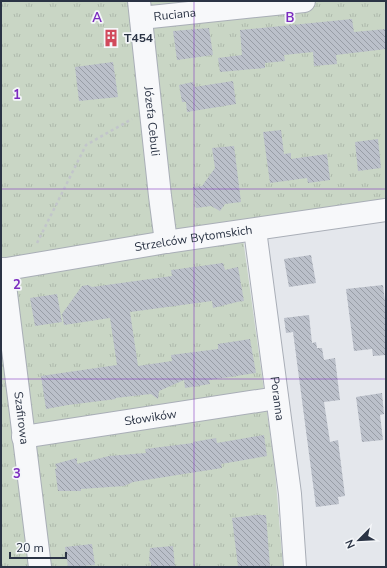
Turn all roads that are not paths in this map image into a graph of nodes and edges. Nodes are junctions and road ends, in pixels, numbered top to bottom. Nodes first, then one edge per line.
1 (304, 1) edge
2 (140, 10) edge
3 (386, 210) edge
4 (255, 230) junction
5 (166, 242) junction
6 (2, 269) edge
7 (277, 398) junction
8 (23, 437) junction
9 (40, 567) edge
10 (295, 567) edge

1 - 2 street, Ruciana
2 - 5 street, Józefa Cebuli
3 - 4 street, Strzelców Bytomskich
4 - 5 street, Strzelców Bytomskich
4 - 7 street, Poranna
5 - 6 street, Strzelców Bytomskich
6 - 8 street, Szafirowa
7 - 8 street, Słowików
7 - 10 street, Poranna
8 - 9 street, Szafirowa

